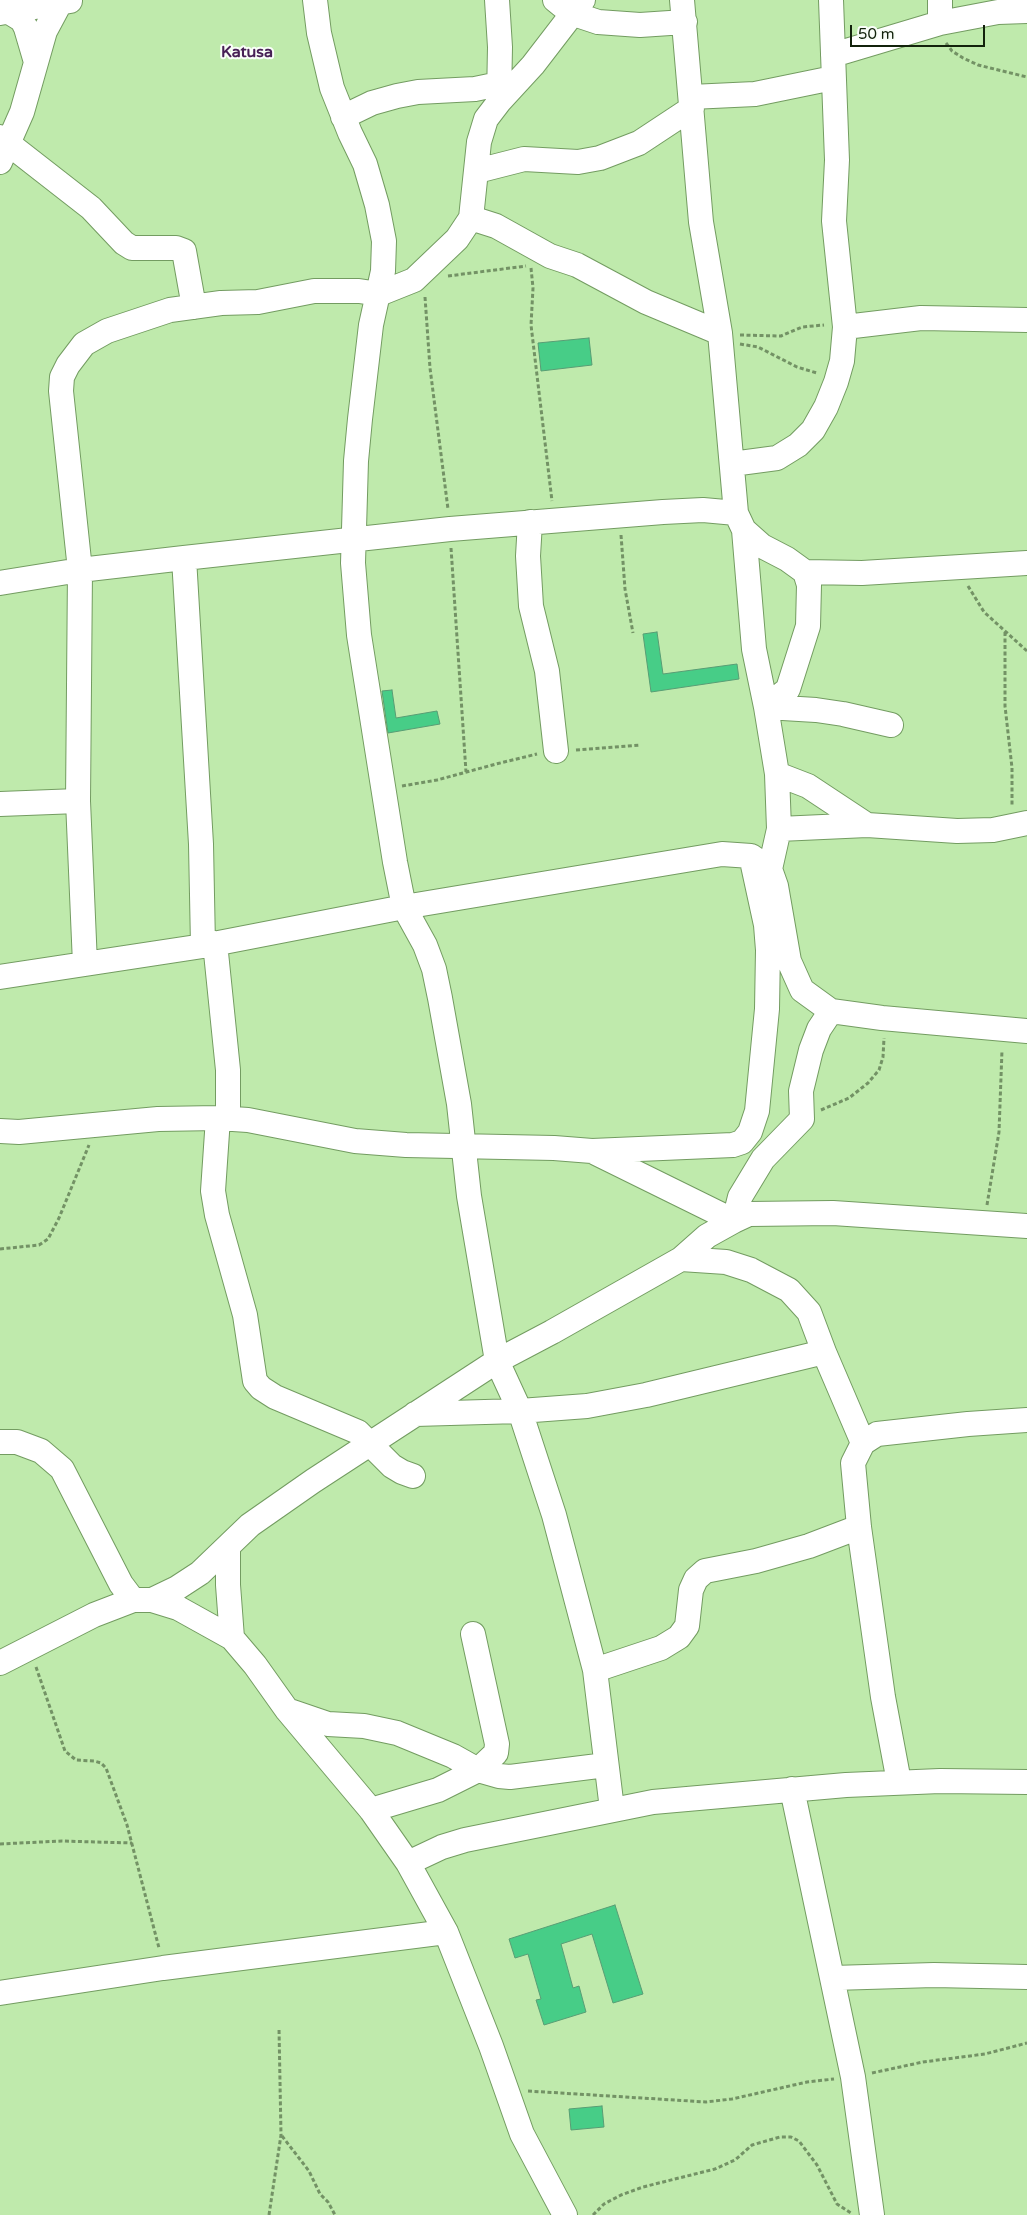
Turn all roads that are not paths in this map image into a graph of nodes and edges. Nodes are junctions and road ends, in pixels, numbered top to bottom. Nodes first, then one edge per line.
1 (315, 0) edge
2 (497, 0) edge
3 (831, 0) edge
4 (67, 2) edge
5 (570, 4) edge
6 (996, 6) edge
7 (5, 8) edge
8 (684, 11) edge
9 (1027, 11) edge
10 (940, 12) edge
11 (36, 62) junction
12 (833, 66) junction
13 (499, 93) junction
14 (691, 102) junction
15 (343, 117) junction
16 (2, 147) edge
17 (477, 171) junction
18 (471, 218) junction
19 (379, 294) junction
20 (194, 307) junction
21 (1027, 320) edge
22 (845, 328) junction
23 (721, 338) junction
24 (732, 464) junction
25 (740, 521) junction
26 (530, 522) junction
27 (354, 539) junction
28 (184, 558) junction
29 (1027, 563) edge
30 (80, 570) junction
31 (805, 572) junction
32 (0, 583) edge
33 (766, 707) junction
34 (890, 725) dead end
35 (556, 752) road end
36 (777, 774) junction
37 (78, 801) junction
38 (0, 804) edge
39 (867, 825) junction
40 (1018, 825) edge
41 (779, 829) junction
42 (760, 863) junction
43 (404, 908) junction
44 (209, 945) junction
45 (85, 964) junction
46 (0, 977) edge
47 (831, 1011) junction
48 (1027, 1031) edge
49 (223, 1118) junction
50 (0, 1131) edge
51 (464, 1146) junction
52 (592, 1151) junction
53 (734, 1221) junction
54 (1027, 1226) edge
55 (680, 1259) junction
56 (824, 1352) junction
57 (497, 1361) junction
58 (520, 1411) junction
59 (415, 1414) junction
60 (1027, 1420) edge
61 (0, 1442) edge
62 (863, 1443) junction
63 (369, 1444) junction
64 (413, 1476) dead end
65 (859, 1527) junction
66 (228, 1547) junction
67 (142, 1600) junction
68 (474, 1634) dead end
69 (232, 1638) junction
70 (0, 1662) edge
71 (595, 1670) junction
72 (287, 1710) junction
73 (606, 1765) junction
74 (478, 1770) junction
75 (899, 1782) junction
76 (1027, 1782) edge
77 (792, 1789) junction
78 (371, 1810) junction
79 (612, 1810) junction
80 (408, 1864) junction
81 (446, 1932) junction
82 (887, 1975) junction
83 (1027, 1977) edge
84 (834, 1978) junction
85 (0, 1993) edge
86 (840, 2010) junction
87 (565, 2215) edge
88 (872, 2215) edge

1 - 15 street
2 - 13 street
3 - 12 street
4 - 7 street
4 - 11 street
5 - 8 street
5 - 13 street
6 - 9 street
6 - 10 street
7 - 11 street
8 - 14 street
10 - 12 street
11 - 16 street
12 - 14 street
12 - 22 street
13 - 15 street
13 - 17 street
14 - 17 street
14 - 23 street
15 - 19 street
16 - 20 street
17 - 18 street
18 - 19 street
18 - 23 street
19 - 20 street
19 - 27 street
20 - 30 street
21 - 22 street
22 - 24 street
23 - 24 street
24 - 25 street
25 - 26 street
25 - 31 street
25 - 33 street
26 - 27 street
26 - 35 street
27 - 28 street
27 - 43 street
28 - 30 street
28 - 44 street
29 - 31 street
30 - 32 street
30 - 37 street
31 - 33 street
33 - 34 street
33 - 36 street
36 - 39 street
36 - 41 street
37 - 38 street
37 - 45 street
39 - 40 street
39 - 41 street
41 - 42 street
42 - 43 street
42 - 47 street
42 - 52 street
43 - 44 street
43 - 51 street
44 - 45 street
44 - 49 street
45 - 46 street
47 - 48 street
47 - 53 street
49 - 50 street
49 - 51 street
49 - 63 street
51 - 52 street
51 - 57 street
52 - 53 street
53 - 54 street
53 - 55 street
55 - 56 street
55 - 57 street
56 - 58 street
56 - 62 street
57 - 58 street
57 - 59 street
58 - 59 street
58 - 71 street
59 - 63 street
60 - 62 street
61 - 67 street
62 - 65 street
63 - 64 street
63 - 66 street
65 - 71 street
65 - 75 street
66 - 67 street
66 - 69 street
67 - 69 street
67 - 70 street
68 - 74 street
69 - 72 street
71 - 73 street
72 - 74 street
72 - 78 street
73 - 74 street
73 - 79 street
74 - 78 street
75 - 76 street
75 - 77 street
77 - 79 street
77 - 84 street
78 - 80 street
79 - 80 street
80 - 81 street
81 - 85 street
81 - 87 street
82 - 83 street
82 - 84 street
82 - 86 street
84 - 86 street
86 - 88 street

